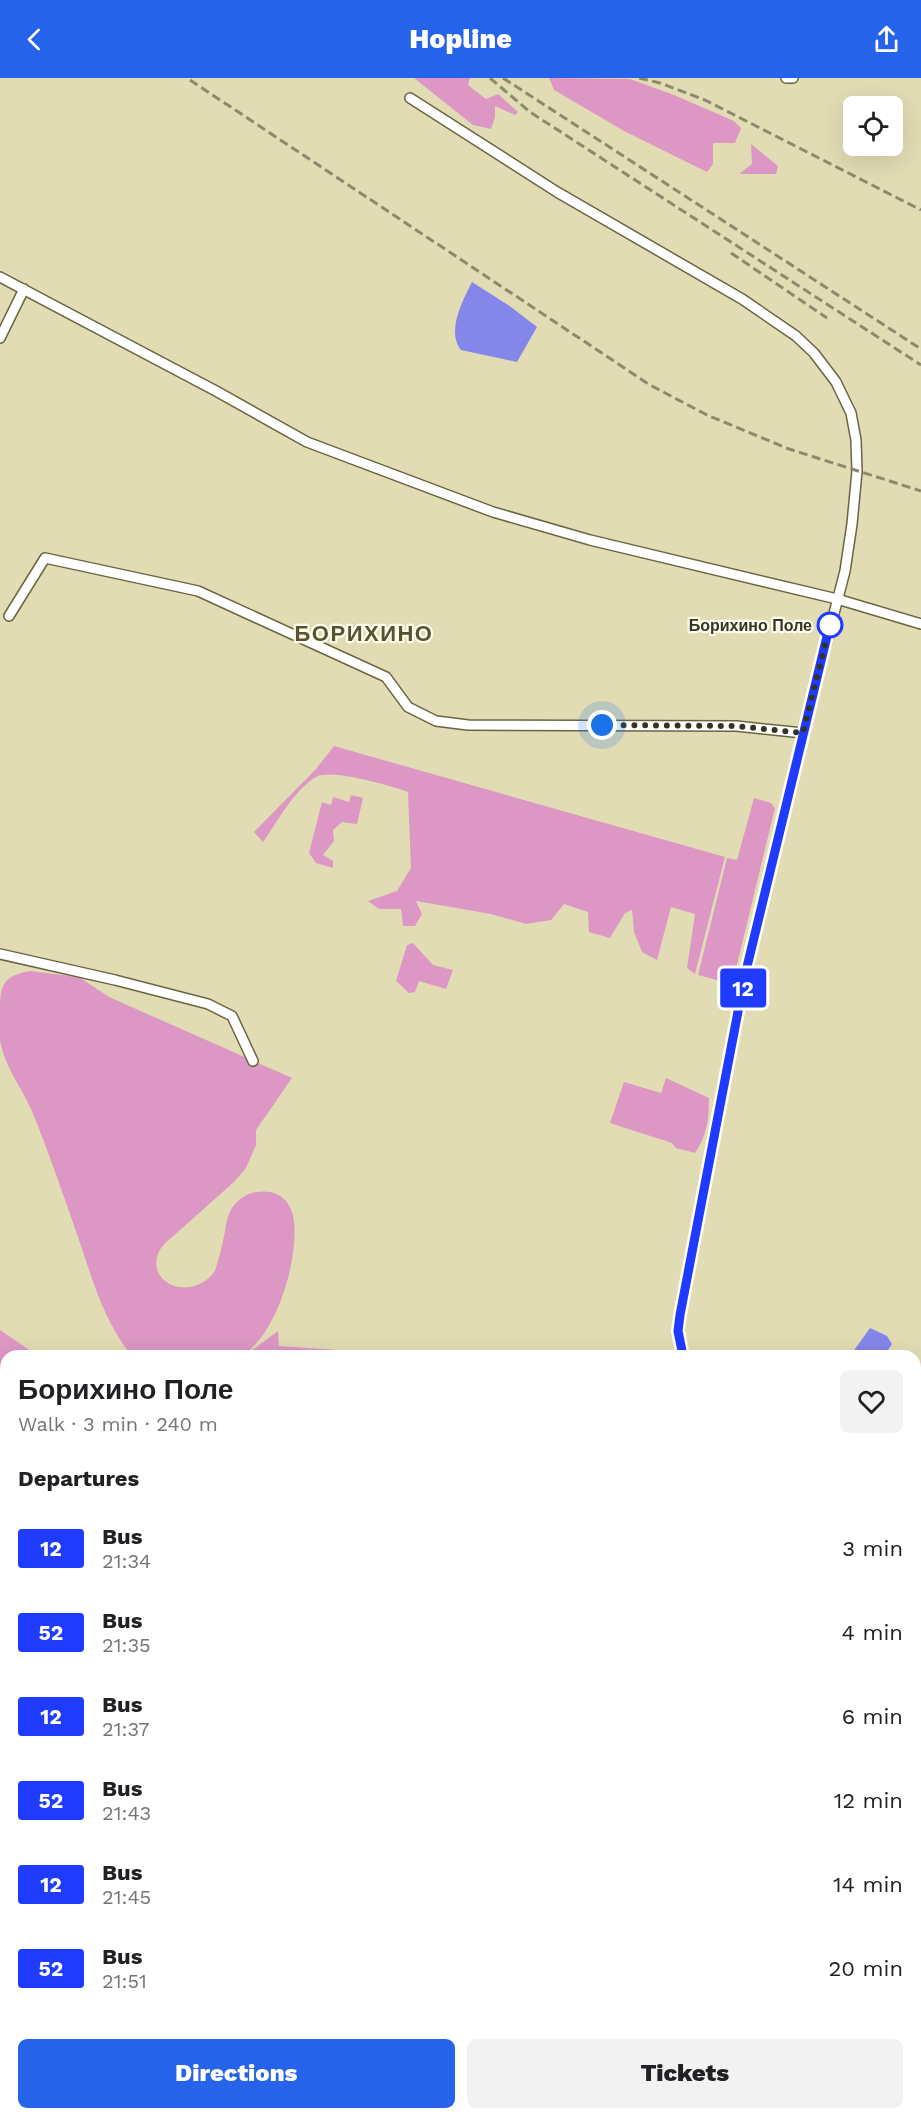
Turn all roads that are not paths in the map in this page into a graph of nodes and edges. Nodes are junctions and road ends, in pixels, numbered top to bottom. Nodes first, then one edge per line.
1 (786, 78) edge
2 (793, 78) edge
3 (410, 98) dead end
4 (0, 277) edge
5 (24, 289) junction
6 (0, 338) edge
7 (837, 599) junction
8 (9, 616) dead end
9 (921, 624) edge
10 (803, 733) junction
11 (0, 954) edge
12 (253, 1061) dead end
13 (682, 1350) edge

1 - 2 street
3 - 7 street
4 - 5 street
5 - 6 street
5 - 7 street
7 - 9 street
7 - 10 street
8 - 10 street
10 - 13 street
11 - 12 street

